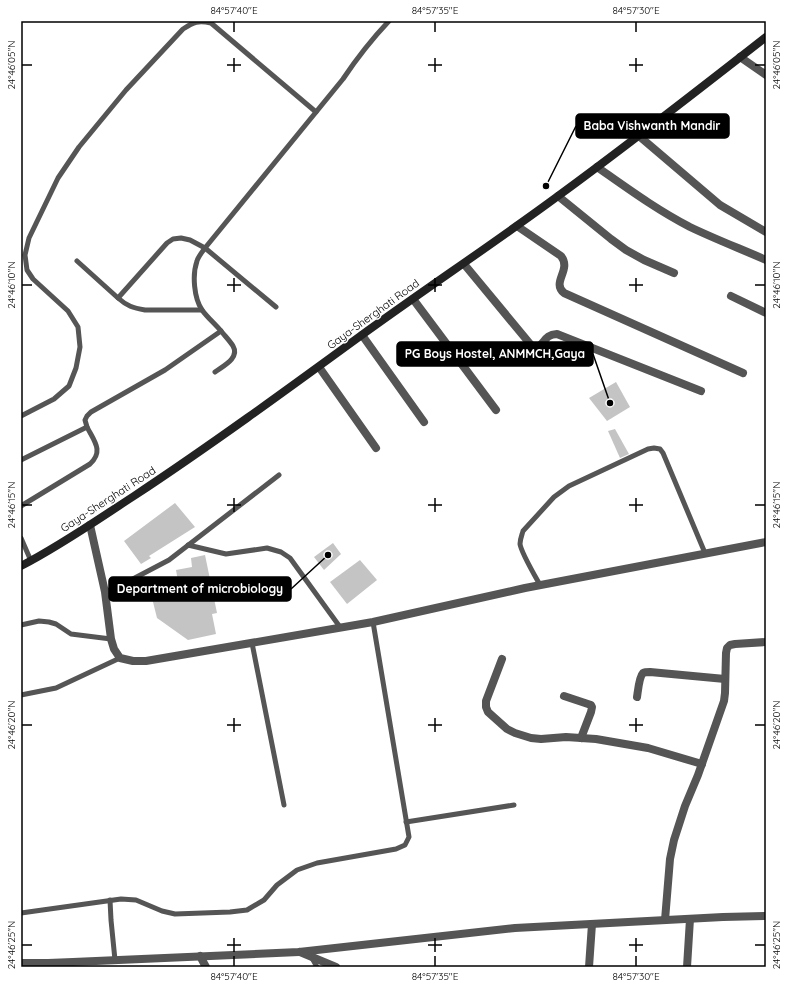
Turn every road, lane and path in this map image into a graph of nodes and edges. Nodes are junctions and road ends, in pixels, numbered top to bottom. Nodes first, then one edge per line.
1 (389, 21) edge
2 (766, 37) edge
3 (740, 57) junction
4 (766, 75) edge
5 (316, 112) junction
6 (639, 136) junction
7 (597, 167) junction
8 (558, 196) junction
9 (517, 226) junction
10 (766, 232) edge
11 (205, 248) junction
12 (766, 260) edge
13 (77, 261) dead end
14 (464, 264) junction
15 (674, 273) dead end
16 (731, 296) dead end
17 (118, 298) junction
18 (413, 299) junction
19 (276, 307) dead end
20 (202, 310) junction
21 (766, 313) edge
22 (221, 331) junction
23 (362, 335) junction
24 (319, 367) junction
25 (215, 372) dead end
26 (743, 373) dead end
27 (701, 390) dead end
28 (496, 410) dead end
29 (21, 416) edge
30 (424, 422) dead end
31 (87, 427) junction
32 (376, 448) dead end
33 (21, 460) edge
34 (279, 475) dead end
35 (21, 506) edge
36 (90, 525) junction
37 (21, 538) edge
38 (766, 542) edge
39 (188, 545) junction
40 (705, 553) junction
41 (31, 561) junction
42 (21, 566) edge
43 (540, 585) junction
44 (105, 592) junction
45 (373, 622) junction
46 (21, 625) edge
47 (340, 628) junction
48 (111, 640) junction
49 (766, 642) edge
50 (252, 643) junction
51 (120, 658) junction
52 (502, 659) dead end
53 (725, 679) junction
54 (21, 695) edge
55 (564, 696) dead end
56 (637, 697) dead end
57 (582, 738) junction
58 (702, 764) junction
59 (284, 805) dead end
60 (514, 805) dead end
61 (406, 822) junction
62 (110, 900) junction
63 (21, 913) edge
64 (766, 916) edge
65 (690, 919) junction
66 (665, 920) junction
67 (592, 924) junction
68 (299, 952) junction
69 (200, 956) junction
70 (311, 957) junction
71 (115, 960) junction
72 (21, 963) edge
73 (133, 963) edge
74 (32, 965) edge
75 (75, 965) edge
76 (206, 967) edge
77 (317, 967) edge
78 (336, 967) edge
79 (589, 967) edge
80 (687, 967) edge

1 - 5 lane
2 - 3 main road, Gaya-Sherghati Road
3 - 4 street
3 - 6 main road, Gaya-Sherghati Road
5 - 11 lane
5 - 29 lane
6 - 7 main road, Gaya-Sherghati Road
6 - 10 street
7 - 8 main road, Gaya-Sherghati Road
7 - 12 street
8 - 9 main road, Gaya-Sherghati Road
8 - 15 street
9 - 14 main road, Gaya-Sherghati Road
9 - 26 street
11 - 17 lane
11 - 19 lane
11 - 20 lane
13 - 17 lane
14 - 18 main road, Gaya-Sherghati Road
14 - 27 street
16 - 21 street
17 - 20 lane
18 - 23 main road, Gaya-Sherghati Road
18 - 28 street
20 - 22 lane
22 - 25 lane
22 - 31 lane
23 - 24 main road, Gaya-Sherghati Road
23 - 30 street
24 - 32 street
24 - 36 main road, Gaya-Sherghati Road
31 - 33 lane
31 - 35 lane
34 - 39 lane
36 - 41 main road, Gaya-Sherghati Road
36 - 44 street
37 - 41 lane
38 - 40 street
39 - 44 lane
39 - 47 lane
40 - 43 street
40 - 43 lane
41 - 42 main road, Gaya-Sherghati Road
43 - 45 street
44 - 48 street
45 - 47 street
45 - 61 lane
46 - 48 lane
47 - 50 street
48 - 51 street
49 - 53 street
50 - 51 street
50 - 59 lane
51 - 54 lane
52 - 57 street
53 - 56 street
53 - 58 street
55 - 57 street
57 - 58 street
58 - 66 street
60 - 61 lane
61 - 62 lane
62 - 63 lane
62 - 71 lane
64 - 65 street
65 - 66 street
65 - 80 street
66 - 67 street
67 - 68 street
67 - 79 street
68 - 69 street
68 - 70 street
69 - 73 street
69 - 76 street
70 - 77 lane
70 - 78 street
71 - 73 street
71 - 75 street
72 - 74 street
74 - 75 street

